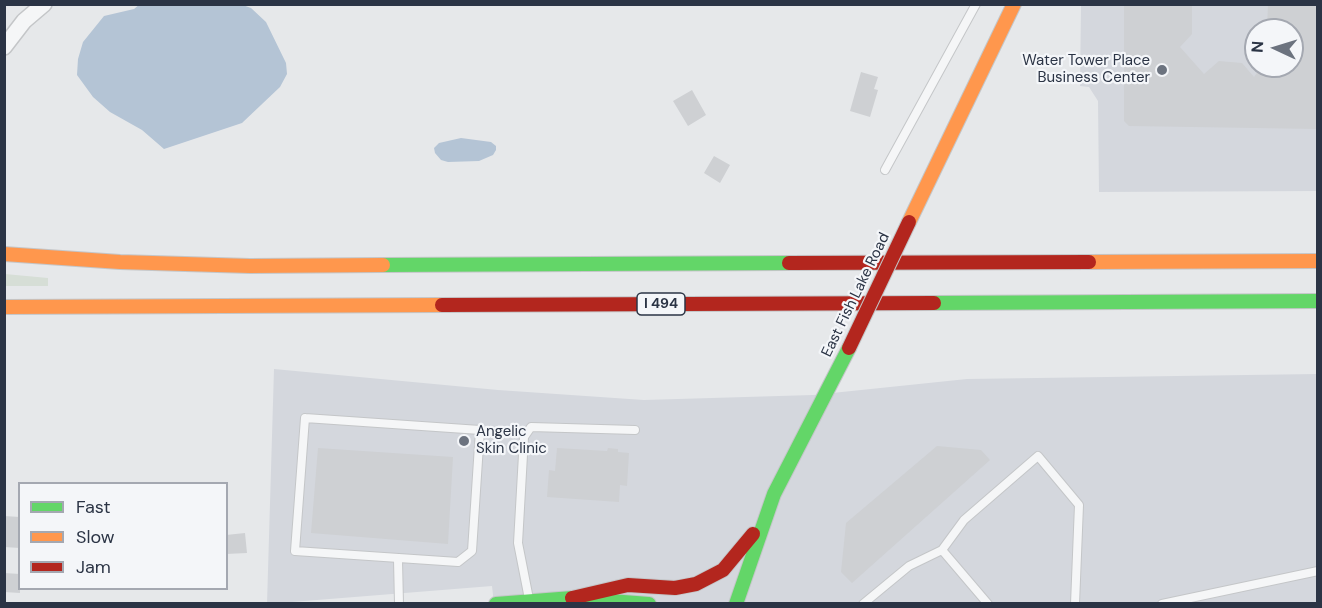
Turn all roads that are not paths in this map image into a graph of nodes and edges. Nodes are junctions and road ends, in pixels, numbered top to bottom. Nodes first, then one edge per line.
1 (44, 4) edge
2 (976, 4) edge
3 (1014, 4) edge
4 (4, 46) edge
5 (885, 170) dead end
6 (4, 254) edge
7 (1317, 261) edge
8 (1317, 301) edge
9 (4, 307) edge
10 (635, 430) dead end
11 (761, 524) junction
12 (942, 550) junction
13 (398, 560) junction
14 (1317, 571) edge
15 (572, 598) junction
16 (529, 602) edge
17 (399, 603) edge
18 (496, 603) edge
19 (649, 603) edge
20 (736, 603) edge
21 (863, 603) edge
22 (988, 603) edge
23 (1075, 603) edge
24 (1162, 603) edge

1 - 4 street
2 - 5 lane
3 - 11 main road, East Fish Lake Road, bridge
6 - 7 main road
8 - 9 main road, I 494
10 - 16 lane
11 - 15 main road
11 - 20 main road, East Fish Lake Road
12 - 21 lane
12 - 22 lane
12 - 23 lane
13 - 13 lane
13 - 17 lane
14 - 24 lane
15 - 16 main road
15 - 19 main road
16 - 18 main road

